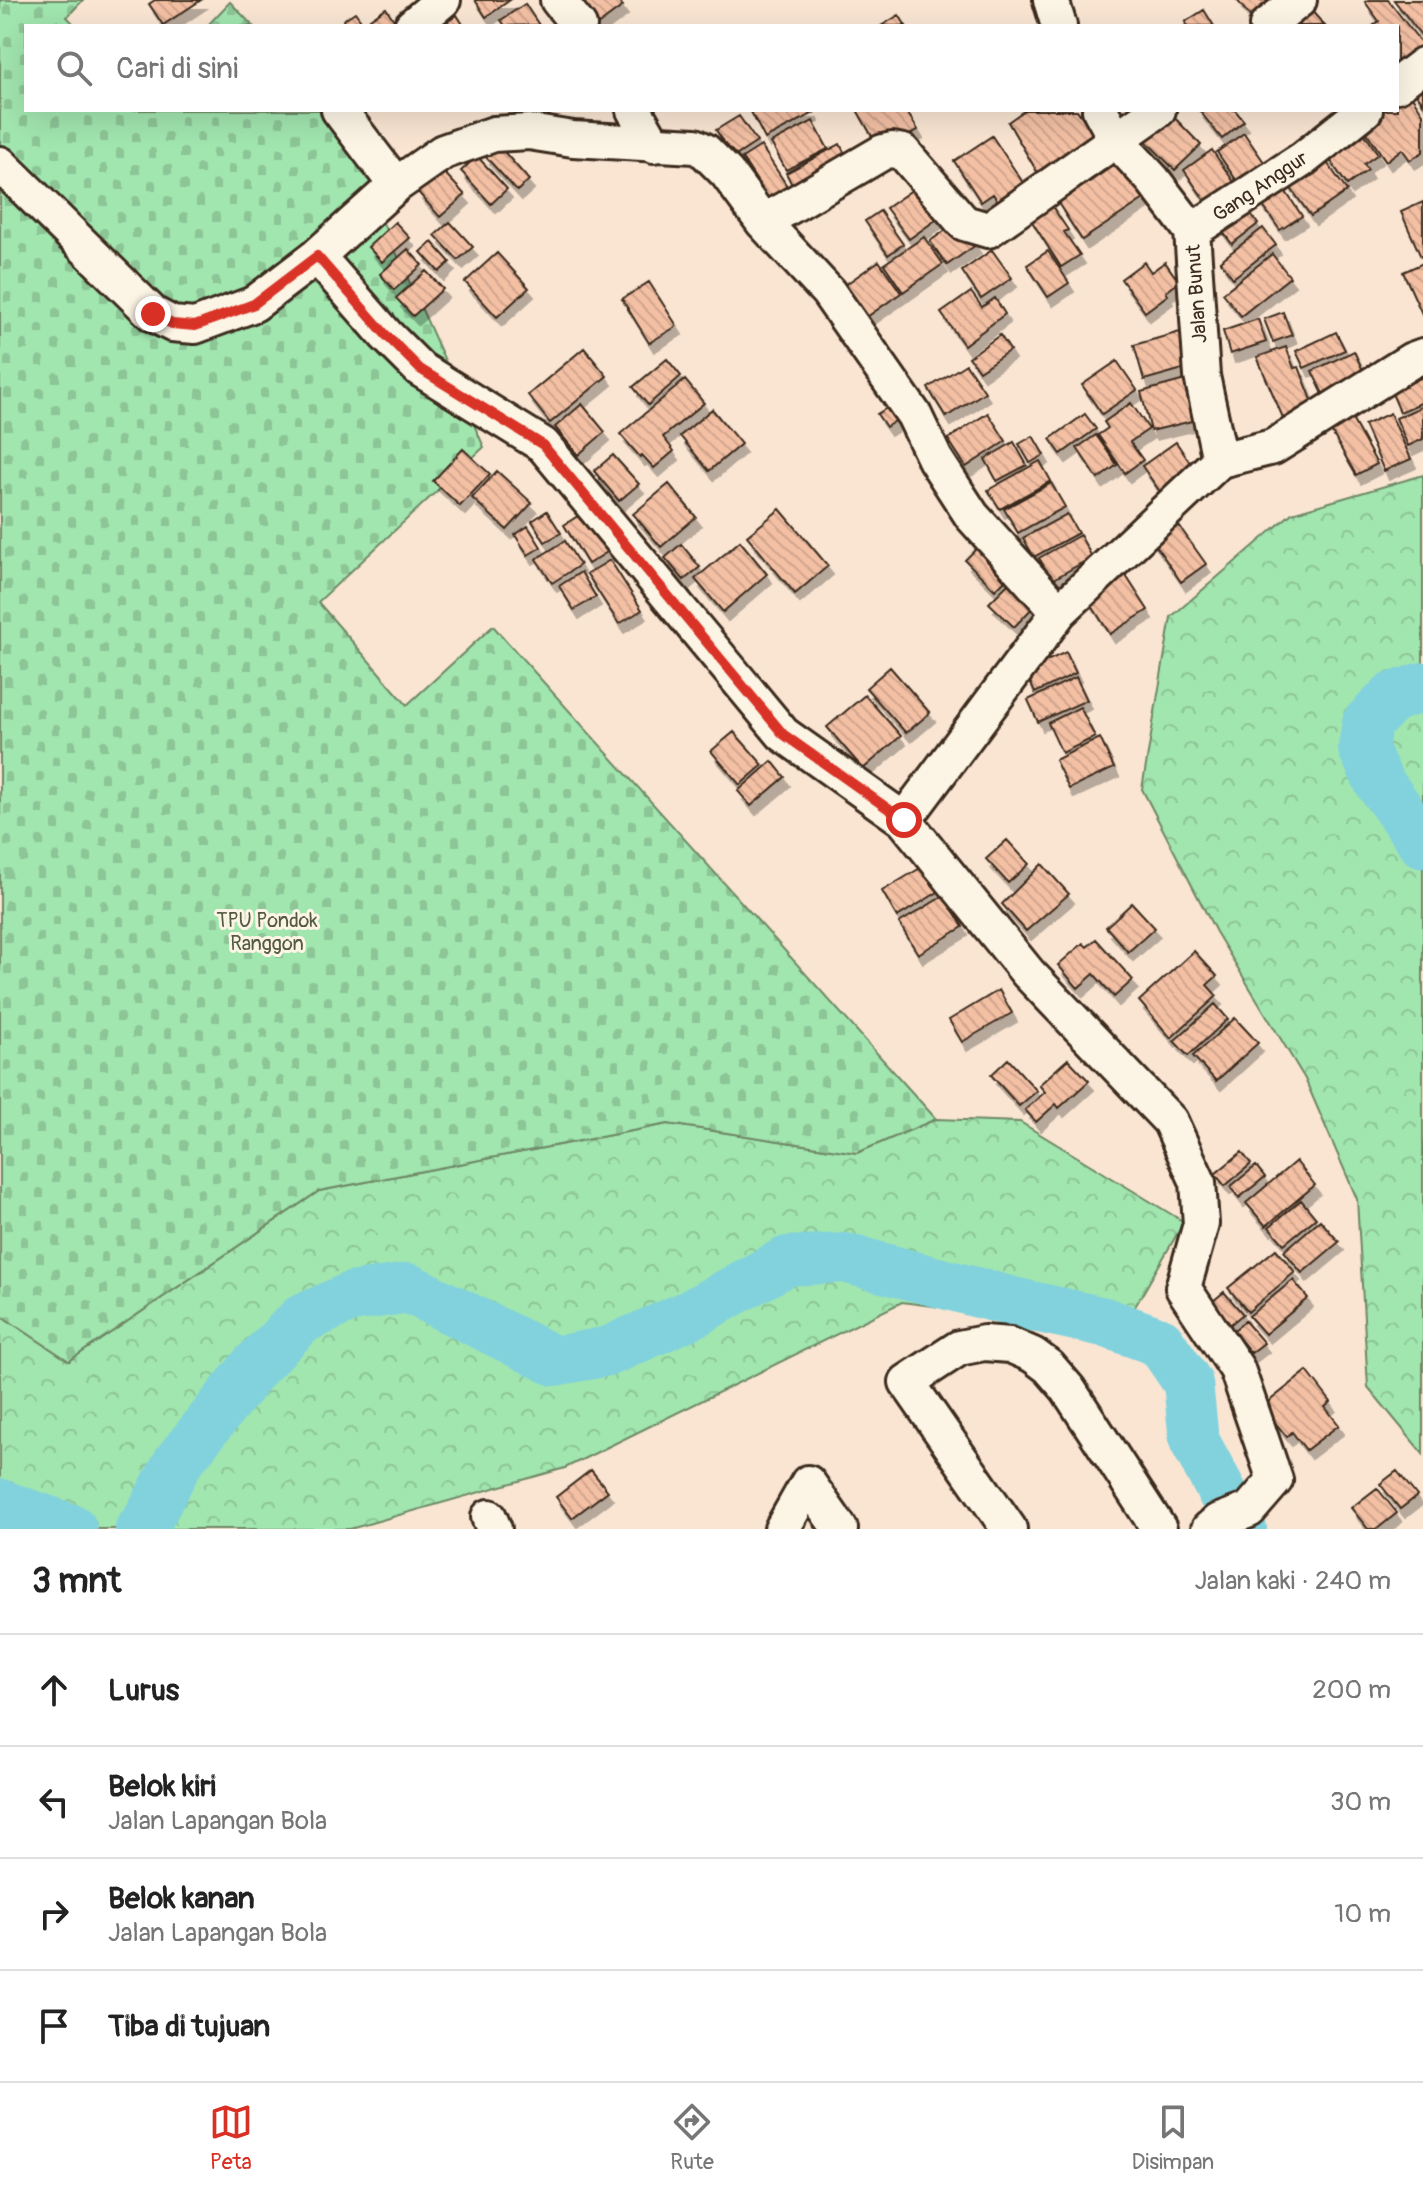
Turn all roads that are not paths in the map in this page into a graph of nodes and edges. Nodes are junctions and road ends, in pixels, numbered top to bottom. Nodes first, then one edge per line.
1 (443, 0) edge
2 (558, 0) edge
3 (1051, 0) edge
4 (1299, 0) edge
5 (410, 16) edge
6 (577, 24) edge
7 (1058, 24) edge
8 (1269, 24) edge
9 (1423, 65) edge
10 (1399, 83) edge
11 (341, 112) edge
12 (635, 112) edge
13 (1101, 112) edge
14 (1155, 112) edge
15 (1362, 112) edge
16 (1117, 141) junction
17 (654, 145) junction
18 (0, 164) edge
19 (396, 185) junction
20 (763, 222) junction
21 (1192, 231) junction
22 (317, 256) junction
23 (1423, 356) edge
24 (1220, 460) junction
25 (1059, 612) junction
26 (904, 820) junction
27 (1213, 1525) edge
28 (782, 1529) edge
29 (840, 1529) edge
30 (1009, 1529) edge
31 (1159, 1529) edge

1 - 5 street
2 - 6 street
3 - 7 street
4 - 8 street
9 - 10 street
11 - 19 street
12 - 17 street
13 - 16 street, Jalan Bunut
14 - 16 street
15 - 21 street, Gang Anggur
16 - 20 street
16 - 21 street, Jalan Bunut
17 - 19 street
17 - 20 street
18 - 22 street
19 - 22 street
20 - 25 street
21 - 24 street, Jalan Bunut
22 - 26 street
23 - 24 street
24 - 25 street
25 - 26 street
26 - 27 street
28 - 29 street
30 - 31 street

